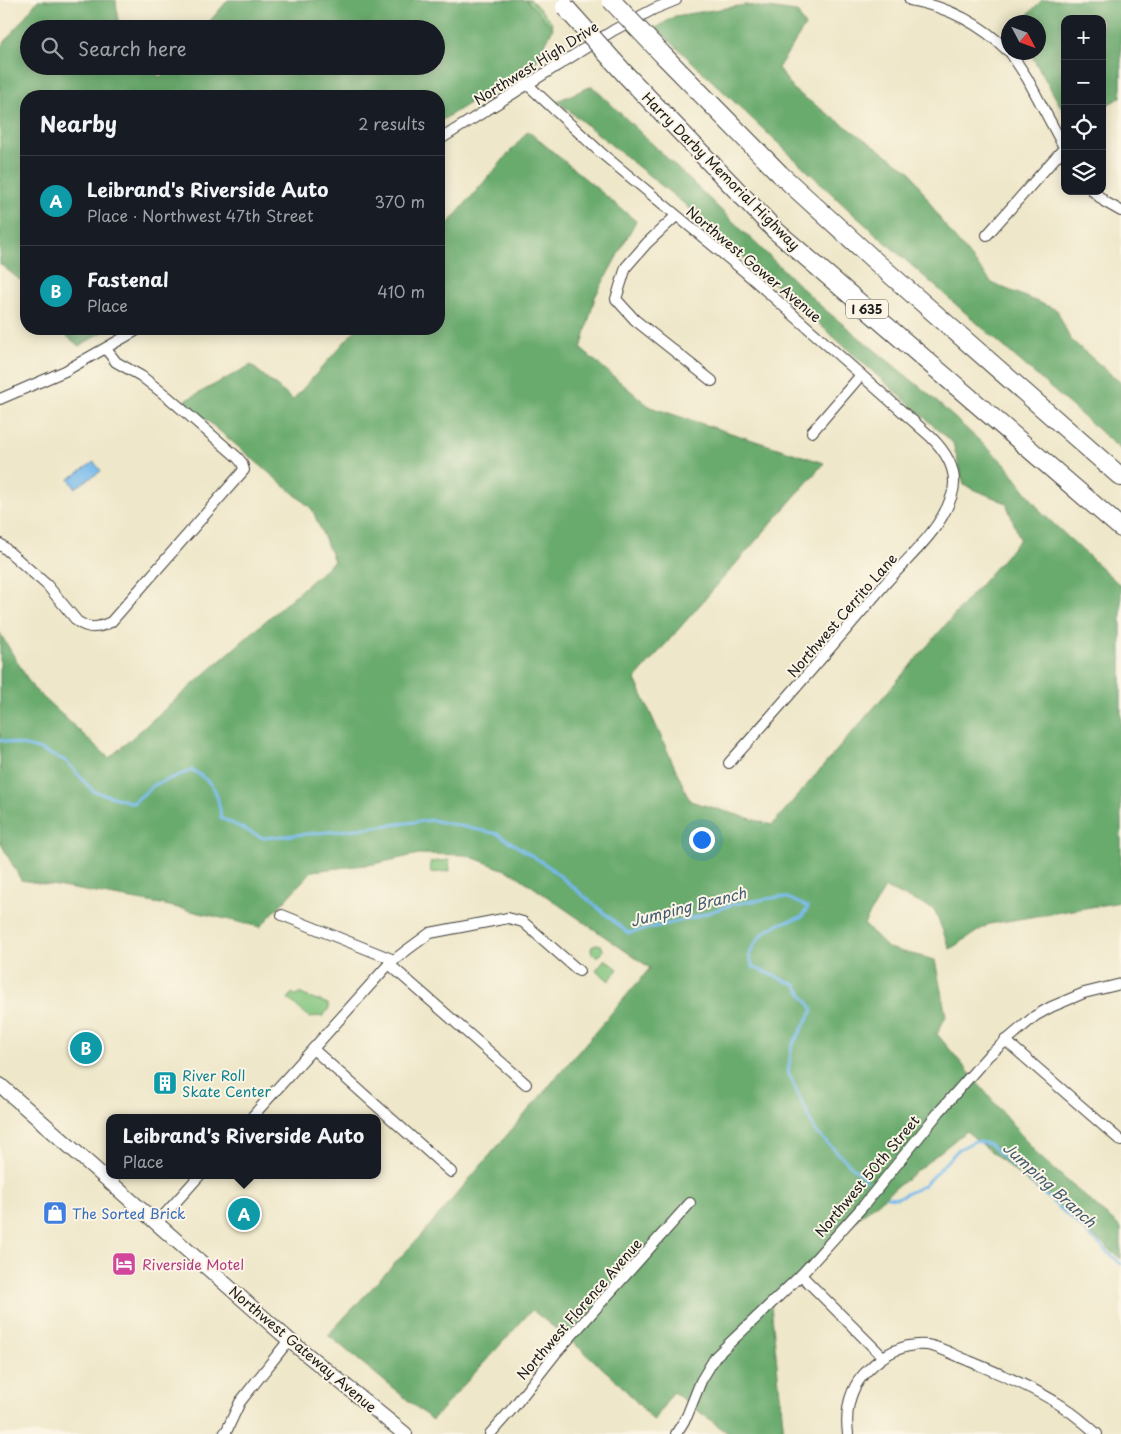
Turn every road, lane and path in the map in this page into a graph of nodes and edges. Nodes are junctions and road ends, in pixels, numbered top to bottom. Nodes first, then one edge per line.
1 (611, 0) edge
2 (676, 0) edge
3 (910, 0) edge
4 (561, 3) edge
5 (1001, 44) edge
6 (1015, 60) edge
7 (527, 84) junction
8 (445, 136) edge
9 (1061, 143) edge
10 (1063, 150) edge
11 (1097, 195) edge
12 (1121, 211) edge
13 (676, 216) junction
14 (987, 235) dead end
15 (129, 335) edge
16 (106, 349) junction
17 (861, 375) junction
18 (712, 381) dead end
19 (0, 399) edge
20 (812, 432) dead end
21 (953, 473) joint
22 (1121, 477) edge
23 (1121, 528) edge
24 (0, 544) edge
25 (729, 762) dead end
26 (282, 915) dead end
27 (392, 962) junction
28 (579, 971) dead end
29 (1121, 984) edge
30 (1005, 1040) junction
31 (313, 1049) junction
32 (526, 1084) dead end
33 (0, 1085) edge
34 (255, 1114) edge
35 (1121, 1141) edge
36 (451, 1172) dead end
37 (106, 1178) edge
38 (107, 1179) edge
39 (196, 1179) edge
40 (690, 1203) dead end
41 (157, 1223) junction
42 (801, 1275) junction
43 (289, 1340) junction
44 (882, 1356) junction
45 (224, 1434) edge
46 (405, 1434) edge
47 (490, 1434) edge
48 (676, 1434) edge
49 (848, 1434) edge
50 (1097, 1434) edge

1 - 22 highway, I 635, bridge
2 - 7 street, Northwest High Drive
3 - 5 street
4 - 23 highway, Harry Darby Memorial Highway / I 635, bridge
6 - 9 street
7 - 8 street, Northwest High Drive
7 - 13 street, Northwest Gower Avenue
10 - 14 street
11 - 12 street
13 - 17 street, Northwest Gower Avenue
13 - 18 street
15 - 16 street
16 - 19 street
16 - 24 street
17 - 20 street
17 - 21 street, Northwest Gower Avenue
21 - 25 street, Northwest Cerrito Lane
26 - 27 street
27 - 28 street
27 - 31 street
27 - 32 street
29 - 30 street, Northwest 50th Street
30 - 35 street
30 - 42 street, Northwest 50th Street
31 - 34 street
31 - 36 street
33 - 37 main road, Northwest Gateway Avenue
38 - 41 main road, Northwest Gateway Avenue
39 - 41 street
40 - 47 street, Northwest Florence Avenue
41 - 43 main road, Northwest Gateway Avenue
42 - 44 street
42 - 48 street, Northwest 50th Street
43 - 45 street
43 - 46 main road, Northwest Gateway Avenue
44 - 49 street
44 - 50 street

